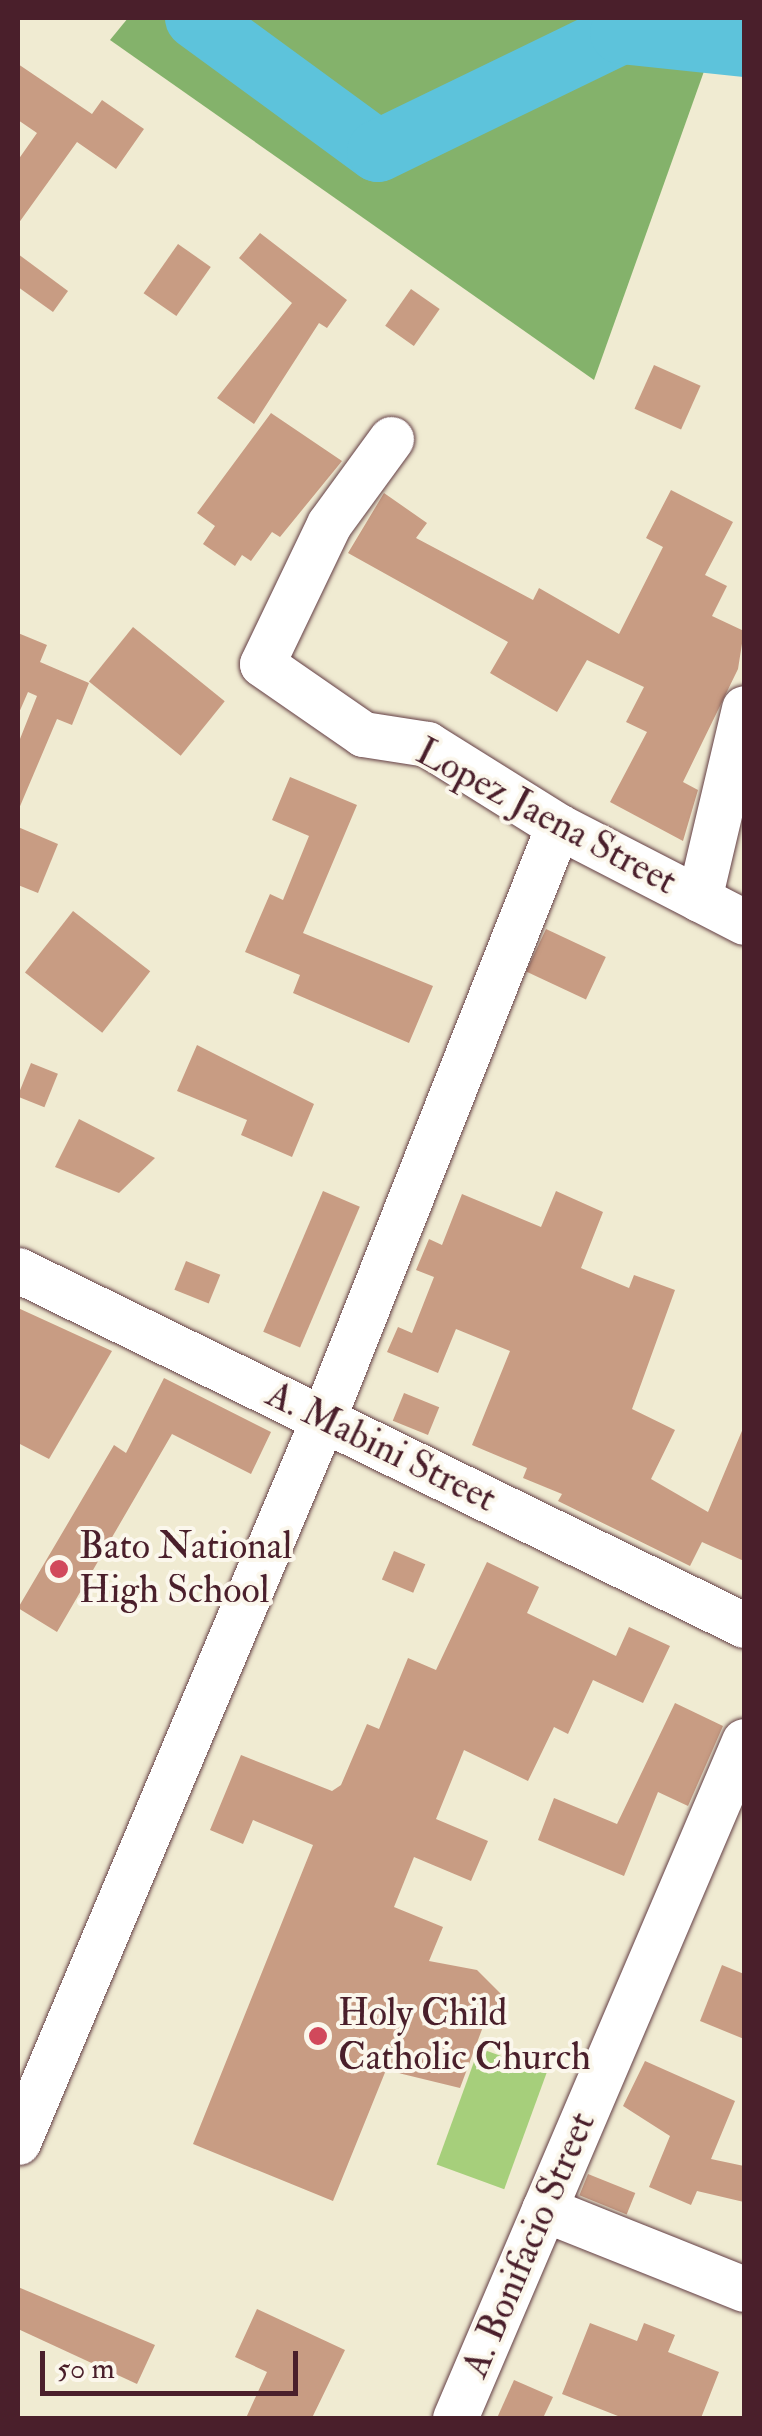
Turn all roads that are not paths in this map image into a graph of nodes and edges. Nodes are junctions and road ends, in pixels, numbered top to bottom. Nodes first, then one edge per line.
1 (391, 440) dead end
2 (744, 708) edge
3 (558, 826) junction
4 (698, 900) junction
5 (744, 922) edge
6 (18, 1270) edge
7 (323, 1418) junction
8 (744, 1624) edge
9 (744, 1741) edge
10 (18, 2142) edge
11 (544, 2209) junction
12 (744, 2289) edge
13 (454, 2418) edge

1 - 3 street, Lopez Jaena Street
2 - 4 street
3 - 4 street, Lopez Jaena Street
3 - 7 street
4 - 5 street, Lopez Jaena Street
6 - 7 street, A. Mabini Street
7 - 8 street, A. Mabini Street
7 - 10 street
9 - 11 street, A. Bonifacio Street
11 - 12 street
11 - 13 street, A. Bonifacio Street

